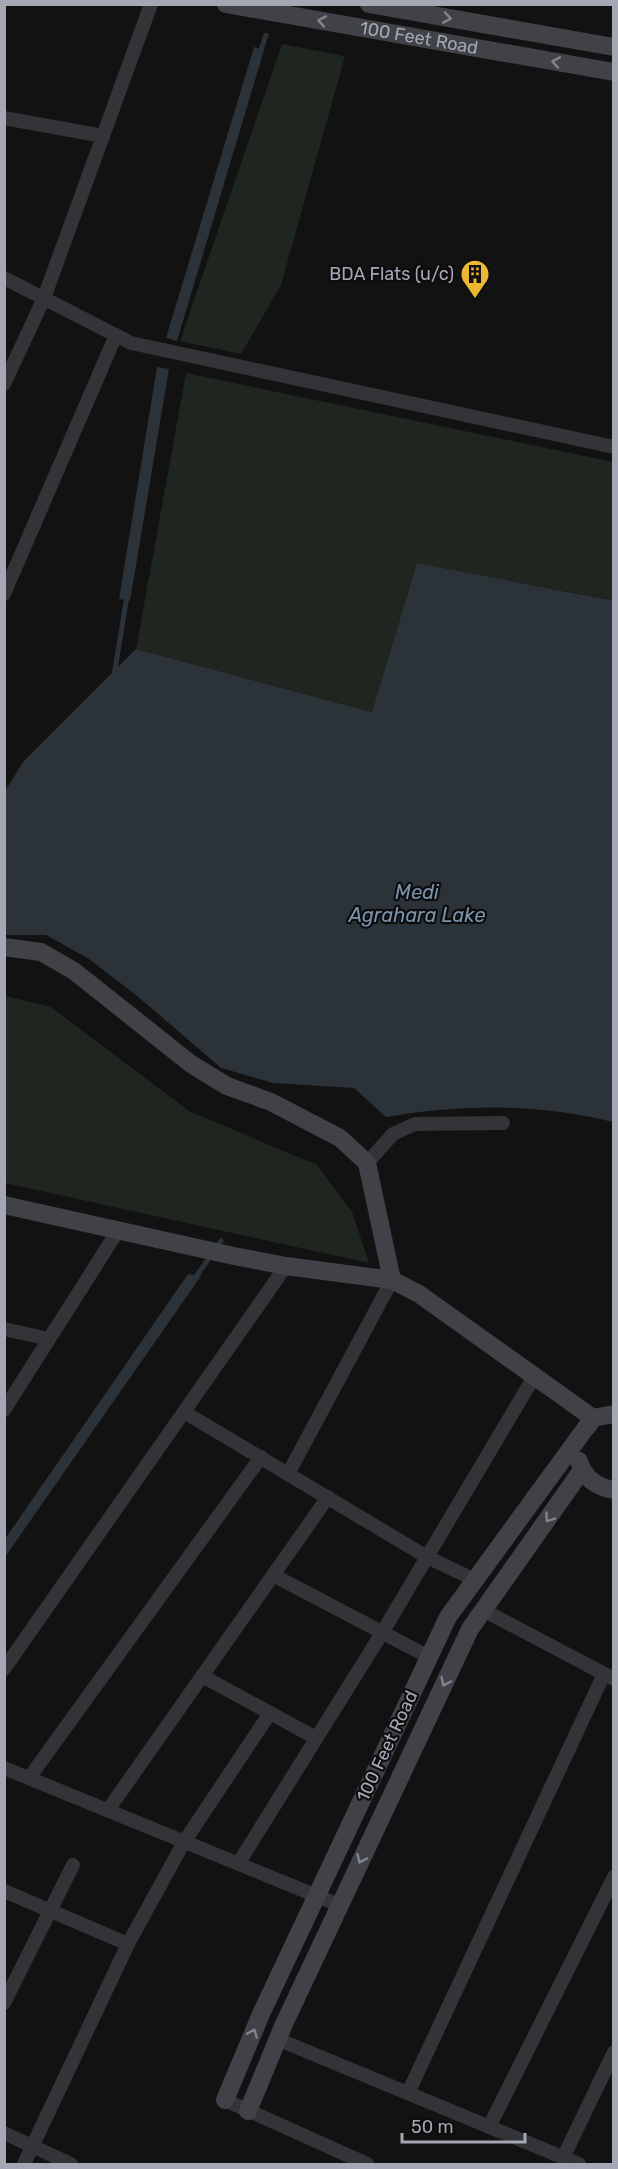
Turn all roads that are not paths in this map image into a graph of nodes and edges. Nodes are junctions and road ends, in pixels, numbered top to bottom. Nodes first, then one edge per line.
1 (151, 4) edge
2 (226, 4) edge
3 (376, 5) edge
4 (614, 47) edge
5 (614, 72) edge
6 (4, 118) edge
7 (104, 136) junction
8 (4, 278) edge
9 (44, 298) junction
10 (116, 335) junction
11 (4, 384) edge
12 (614, 447) edge
13 (4, 594) edge
14 (4, 947) edge
15 (502, 1122) dead end
16 (367, 1163) junction
17 (4, 1204) edge
18 (119, 1229) junction
19 (286, 1266) junction
20 (392, 1280) junction
21 (4, 1329) edge
22 (49, 1339) junction
23 (536, 1375) junction
24 (4, 1410) edge
25 (184, 1412) junction
26 (614, 1414) edge
27 (593, 1418) junction
28 (261, 1457) junction
29 (582, 1470) junction
30 (288, 1474) junction
31 (614, 1491) edge
32 (328, 1497) junction
33 (428, 1557) junction
34 (273, 1575) junction
35 (475, 1580) junction
36 (483, 1610) junction
37 (382, 1633) junction
38 (429, 1657) junction
39 (4, 1669) edge
40 (202, 1676) junction
41 (609, 1676) edge
42 (270, 1713) junction
43 (316, 1738) junction
44 (4, 1768) edge
45 (29, 1778) junction
46 (108, 1810) junction
47 (184, 1842) junction
48 (238, 1864) junction
49 (73, 1865) dead end
50 (614, 1877) edge
51 (4, 1891) edge
52 (316, 1896) junction
53 (339, 1905) junction
54 (49, 1909) junction
55 (128, 1944) junction
56 (4, 2002) edge
57 (277, 2039) junction
58 (614, 2052) edge
59 (408, 2093) junction
60 (225, 2100) joint
61 (248, 2111) junction
62 (489, 2127) junction
63 (4, 2133) edge
64 (33, 2146) junction
65 (562, 2158) junction
66 (24, 2164) edge
67 (71, 2164) edge
68 (367, 2164) edge
69 (579, 2164) edge

1 - 7 street
5 -> 2 main road, 100 Feet Road
3 -> 4 main road, 100 Feet Road
6 - 7 street
7 - 9 street
8 - 9 street
9 - 10 street
9 - 11 street
10 - 12 street
10 - 13 street
14 - 16 main road
15 - 16 street
16 - 20 main road
17 - 18 main road
18 - 19 main road
18 - 22 street
19 - 20 main road
19 - 25 street
20 - 23 main road
20 - 30 street
21 - 22 street
22 - 24 street
23 - 27 main road
23 - 33 street
25 - 28 street
25 - 39 street
26 - 27 main road
27 - 29 main road
27 - 35 main road, 100 Feet Road
28 - 30 street
28 - 45 street
29 - 31 main road
29 -> 36 main road, 100 Feet Road
30 - 32 street
32 - 33 street
32 - 34 street
33 - 35 street
33 - 37 street
34 - 37 street
34 - 40 street
35 - 38 main road, 100 Feet Road
36 - 41 street
36 -> 53 main road, 100 Feet Road
37 - 38 street
37 - 43 street
38 - 52 main road, 100 Feet Road
40 - 42 street
40 - 46 street
41 - 59 street
42 - 43 street
42 - 47 street
43 - 48 street
44 - 45 street
45 - 46 street
46 - 47 street
47 - 48 street
47 - 55 street
48 - 52 street
49 - 54 street
50 - 62 street
51 - 54 street
52 - 53 street
60 -> 52 main road, 100 Feet Road
53 - 57 main road, 100 Feet Road
54 - 55 street
54 - 56 street
55 - 64 street
57 - 59 street
57 - 61 main road, 100 Feet Road
58 - 65 street
59 - 62 street
60 - 61 street
61 - 68 street
62 - 65 street
63 - 64 street
64 - 66 street
64 - 67 street
65 - 69 street

